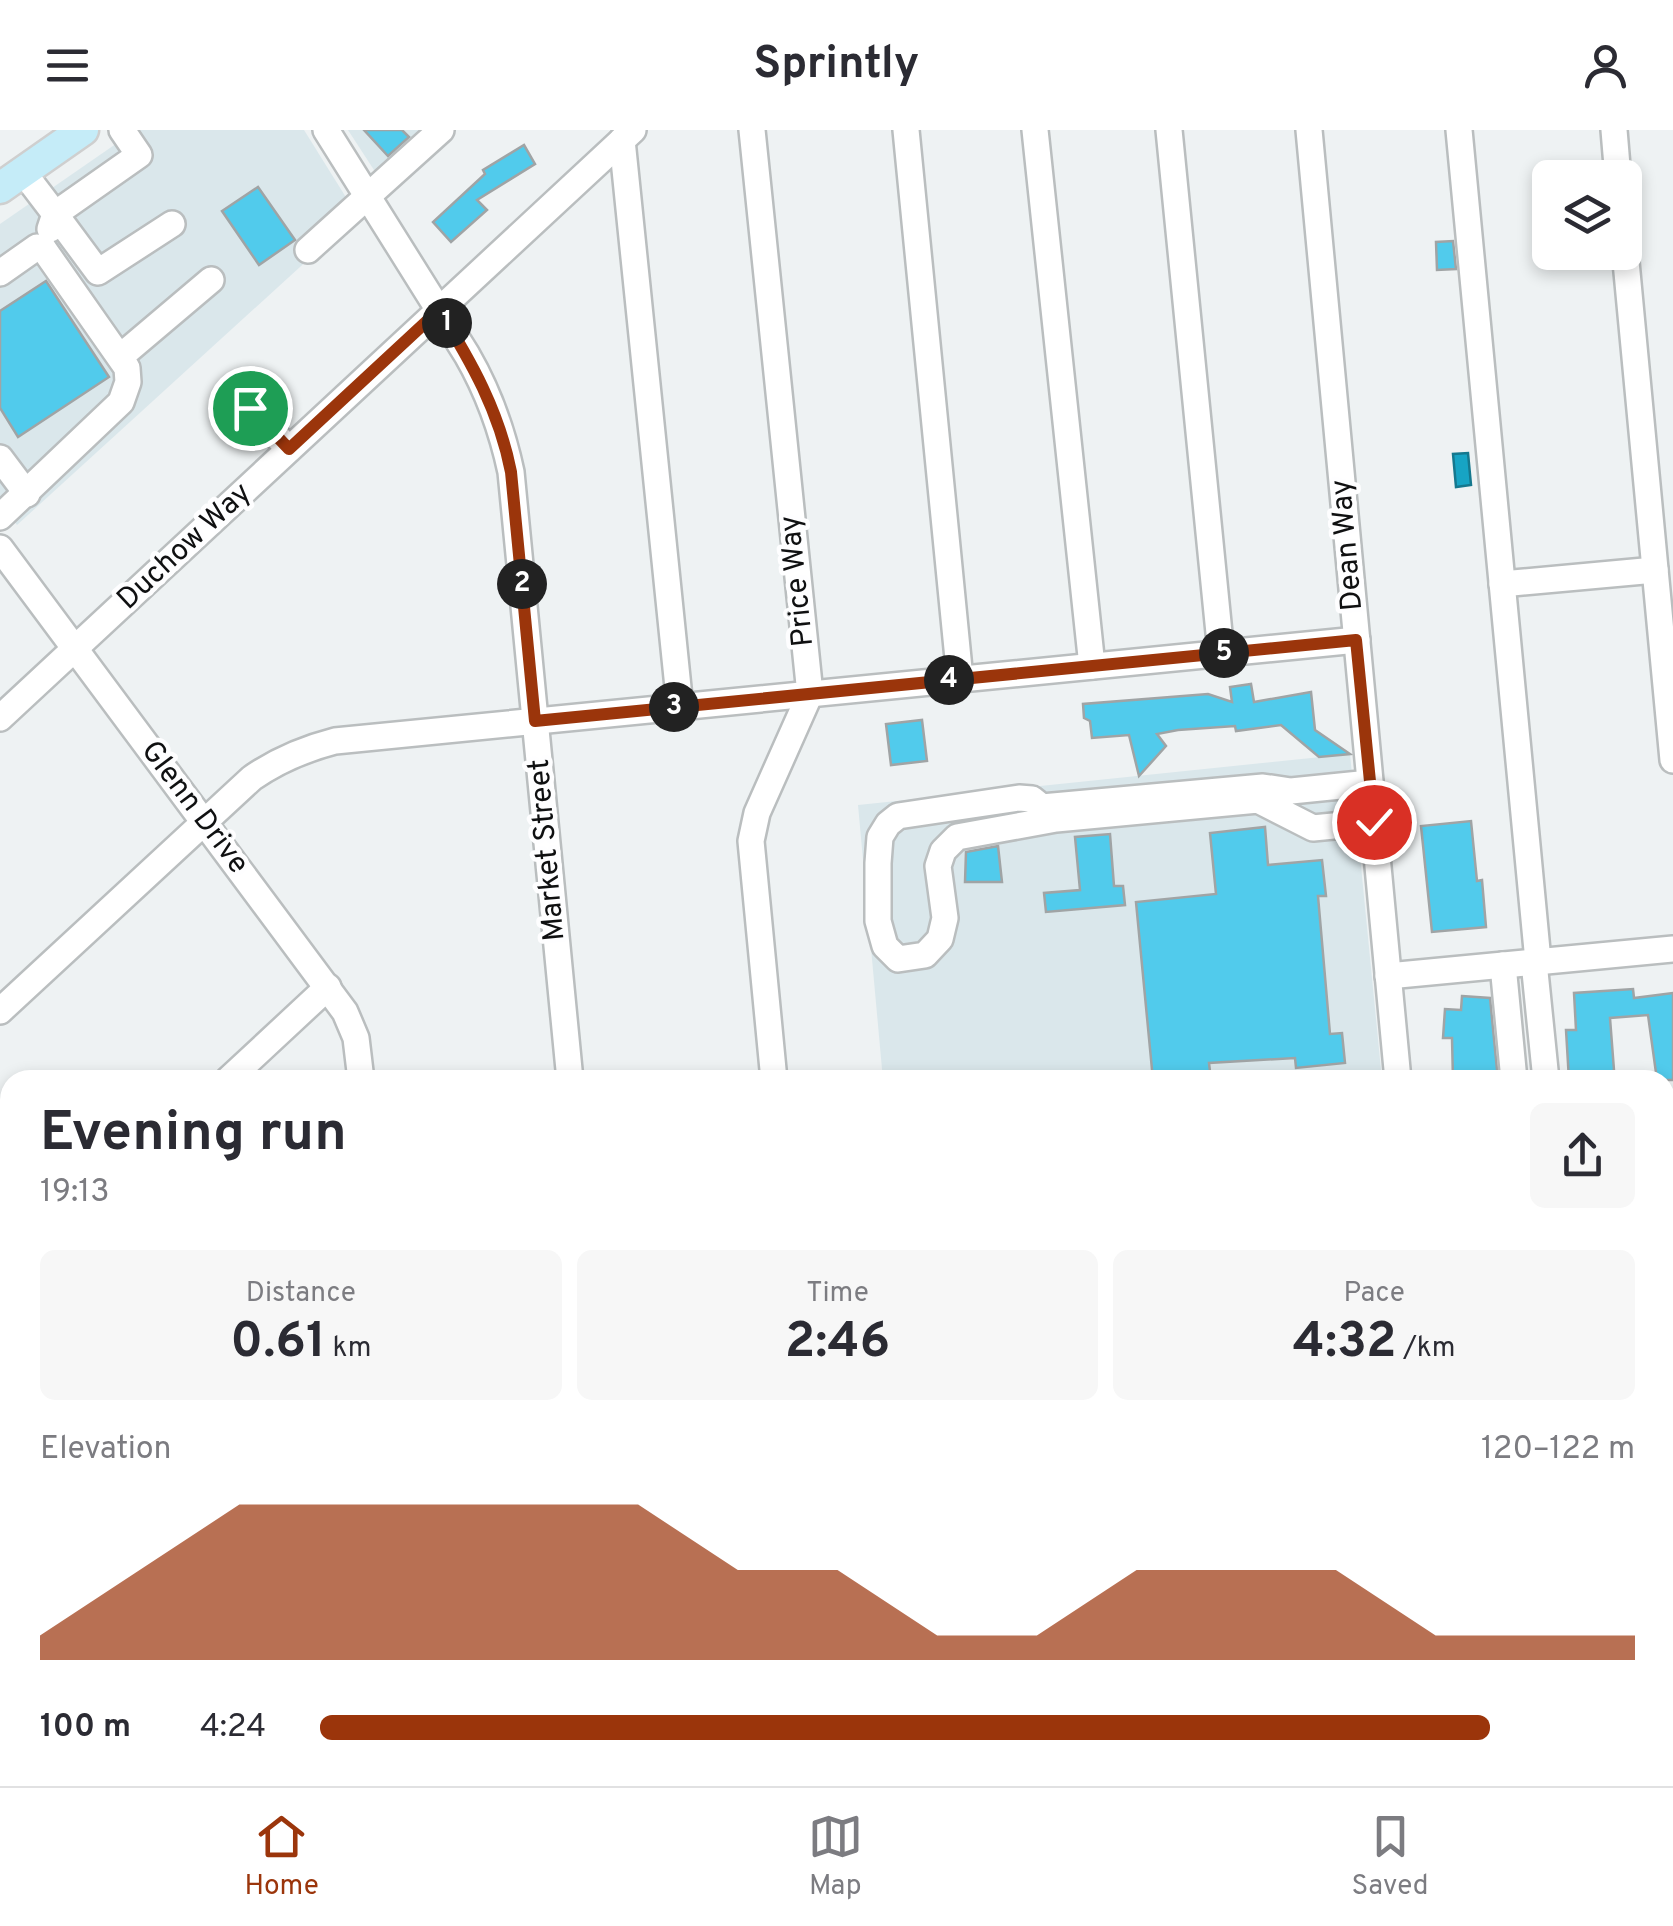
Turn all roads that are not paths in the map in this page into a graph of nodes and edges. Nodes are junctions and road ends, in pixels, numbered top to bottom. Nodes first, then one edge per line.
1 (83, 130) edge
2 (122, 130) edge
3 (326, 130) edge
4 (441, 130) edge
5 (752, 130) edge
6 (906, 130) edge
7 (1035, 130) edge
8 (1169, 130) edge
9 (1308, 130) edge
10 (1459, 130) edge
11 (1614, 130) edge
12 (627, 135) edge
13 (52, 139) edge
14 (1616, 160) edge
15 (12, 180) edge
16 (368, 196) junction
17 (55, 214) junction
18 (172, 224) dead end
19 (43, 248) junction
20 (308, 250) dead end
21 (1627, 270) edge
22 (0, 273) edge
23 (211, 280) dead end
24 (439, 310) junction
25 (120, 357) junction
26 (250, 408) dead end
27 (289, 449) junction
28 (0, 458) edge
29 (27, 494) junction
30 (0, 517) edge
31 (0, 548) edge
32 (1655, 570) junction
33 (1502, 584) junction
34 (1356, 640) junction
35 (75, 649) junction
36 (1221, 653) junction
37 (1092, 666) junction
38 (960, 679) junction
39 (810, 694) junction
40 (680, 707) junction
41 (0, 718) edge
42 (535, 721) junction
43 (1672, 732) edge
44 (1673, 760) edge
45 (1370, 783) junction
46 (204, 821) junction
47 (1374, 822) junction
48 (1673, 949) edge
49 (1536, 962) junction
50 (1503, 964) junction
51 (1388, 976) junction
52 (328, 987) junction
53 (0, 1012) edge
54 (239, 1070) edge
55 (359, 1070) edge
56 (569, 1070) edge
57 (773, 1070) edge
58 (1397, 1070) edge
59 (1513, 1070) edge
60 (1545, 1070) edge

1 - 13 main road
2 - 17 street
3 - 16 street, Market Street
4 - 16 street
5 - 39 street, Price Way
6 - 38 street
7 - 37 street
8 - 36 street
9 - 34 street, Dean Way
10 - 33 street
11 - 14 street
12 - 24 street, Duchow Way
12 - 40 street
13 - 15 main road
15 - 17 street
16 - 20 street
16 - 24 street, Market Street
17 - 18 street
17 - 19 street
19 - 22 street
19 - 25 street
21 - 32 street
23 - 25 street
24 - 27 street, Duchow Way
24 - 42 street, Market Street
25 - 29 street
26 - 27 street
27 - 35 street, Duchow Way
28 - 29 street
29 - 30 street
31 - 35 street, Glenn Drive
32 - 33 street
32 - 43 street
33 - 49 street
34 - 36 street
34 - 45 street, Dean Way
35 - 41 street, Duchow Way
35 - 46 street, Glenn Drive
36 - 37 street
37 - 38 street
38 - 39 street
39 - 40 street
39 - 57 street, Price Way
40 - 42 street
42 - 46 street
42 - 56 street, Market Street
43 - 44 street
45 - 47 street, Dean Way
45 - 47 street
46 - 52 street, Glenn Drive
46 - 53 street
47 - 51 street, Dean Way
48 - 49 street
49 - 50 street
49 - 60 street
50 - 51 street
50 - 59 street
51 - 58 street, Dean Way
52 - 54 street
52 - 55 street, Glenn Drive

